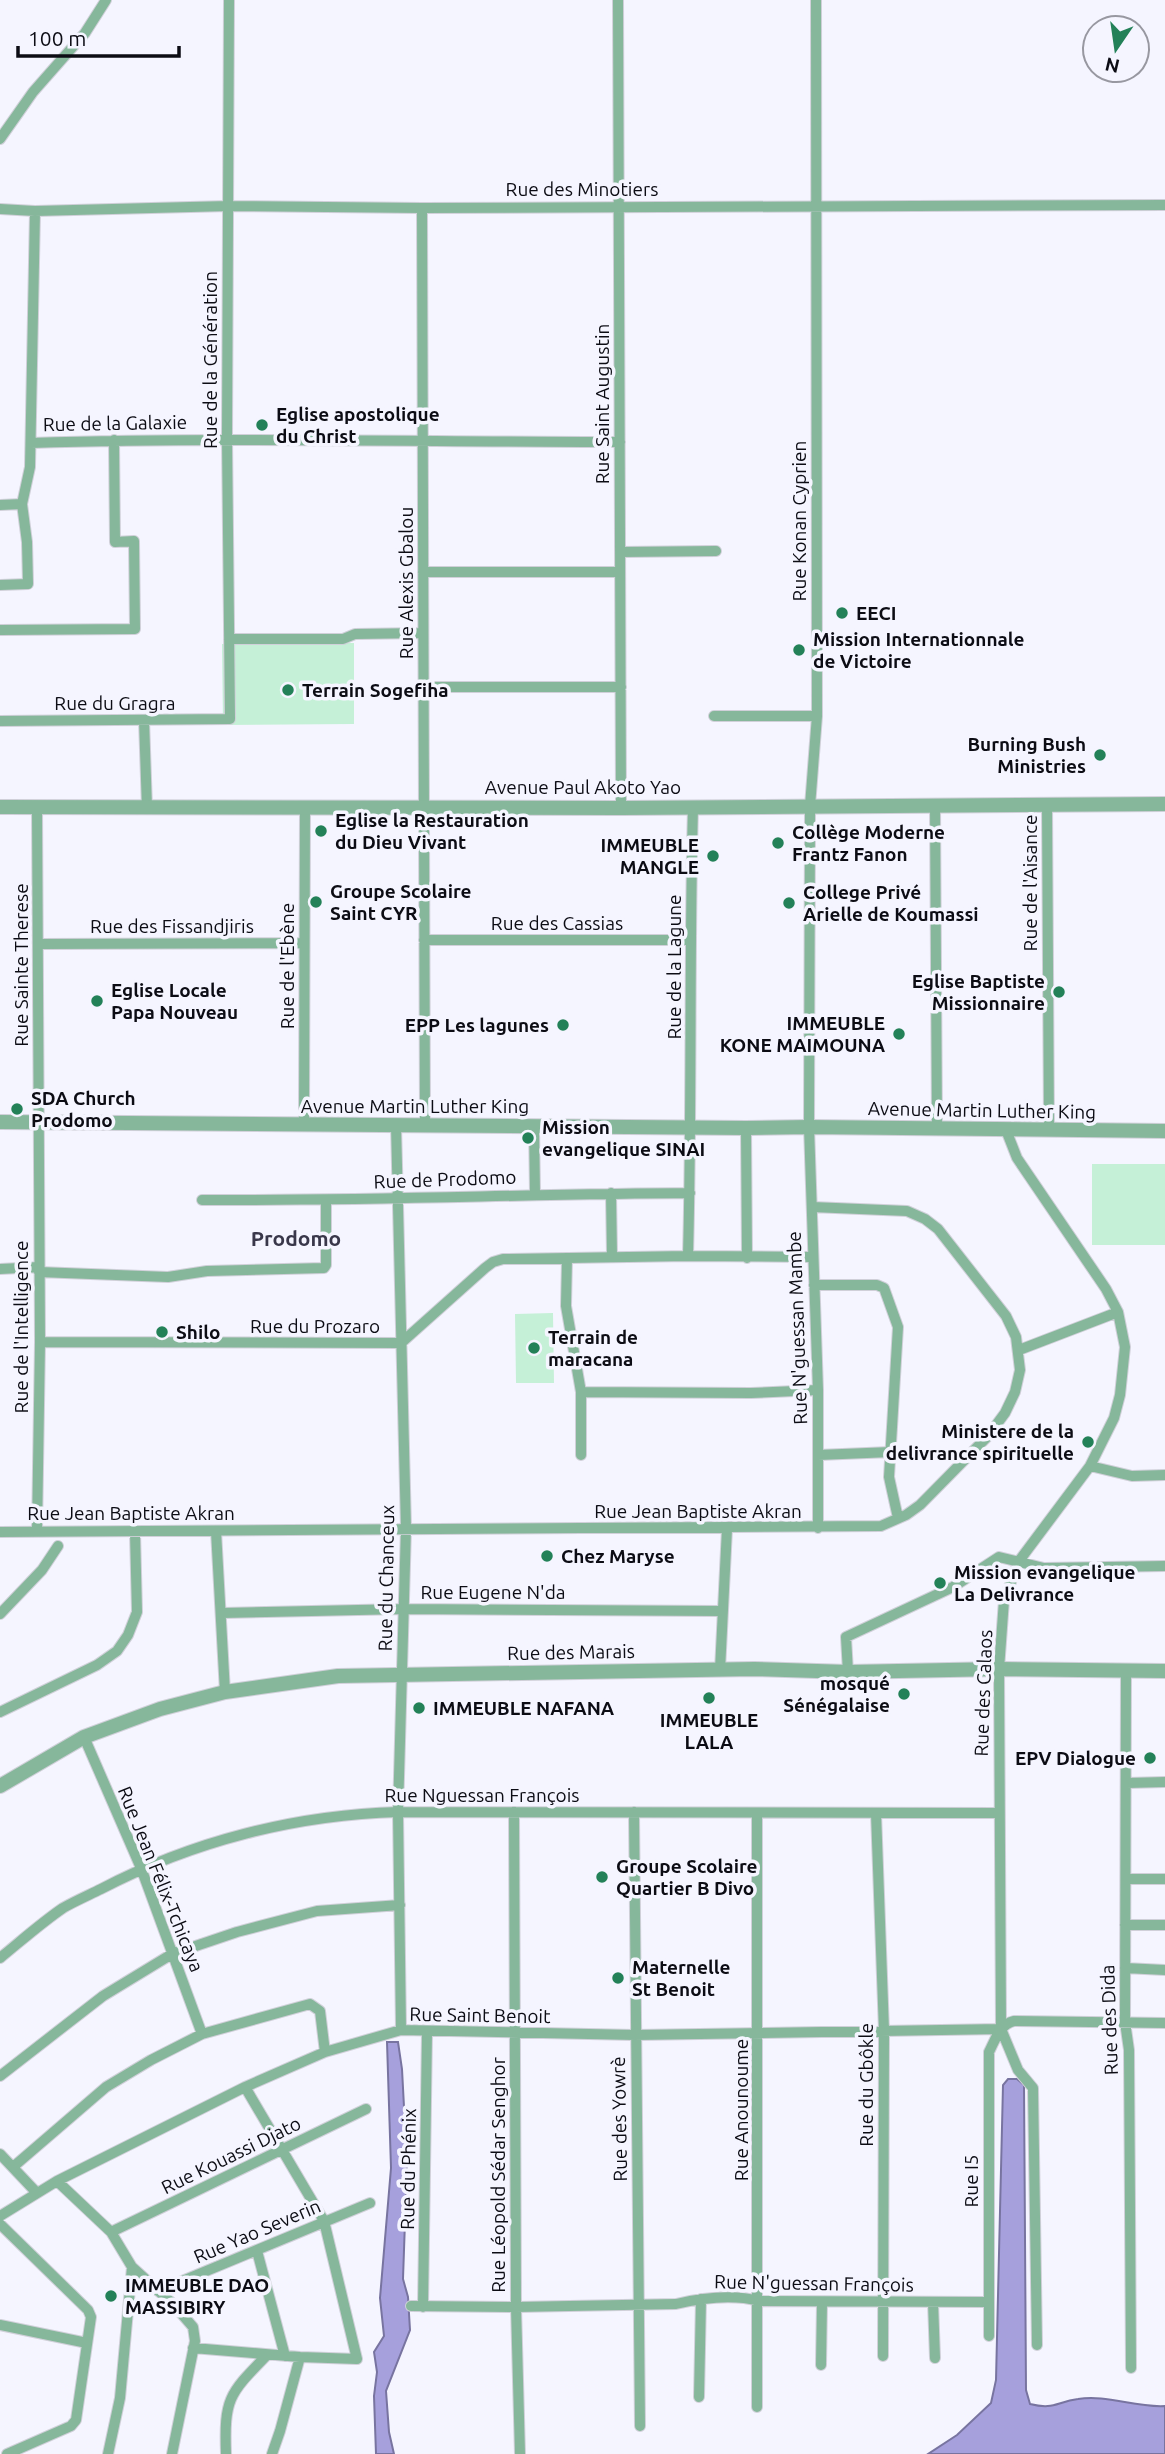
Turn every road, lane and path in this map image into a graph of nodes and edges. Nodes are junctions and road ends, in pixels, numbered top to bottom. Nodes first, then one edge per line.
1 (106, 0) edge
2 (229, 0) edge
3 (618, 0) edge
4 (816, 0) edge
5 (0, 139) edge
6 (1165, 205) edge
7 (229, 206) junction
8 (619, 206) junction
9 (817, 207) junction
10 (422, 208) junction
11 (0, 209) edge
12 (35, 211) junction
13 (227, 438) junction
14 (114, 440) junction
15 (423, 442) junction
16 (620, 442) junction
17 (31, 443) junction
18 (22, 504) junction
19 (0, 505) edge
20 (716, 551) dead end
21 (620, 552) junction
22 (423, 572) junction
23 (620, 572) junction
24 (0, 585) edge
25 (0, 630) edge
26 (423, 633) junction
27 (229, 639) junction
28 (423, 687) junction
29 (621, 687) junction
30 (714, 716) dead end
31 (817, 716) junction
32 (230, 719) joint
33 (144, 720) junction
34 (0, 721) edge
35 (1047, 804) junction
36 (1165, 804) edge
37 (424, 806) junction
38 (810, 806) junction
39 (935, 806) junction
40 (0, 807) edge
41 (37, 807) junction
42 (305, 807) junction
43 (693, 807) junction
44 (146, 808) junction
45 (621, 808) junction
46 (424, 940) junction
47 (690, 940) junction
48 (304, 943) junction
49 (40, 944) junction
50 (0, 1122) edge
51 (37, 1123) junction
52 (304, 1125) junction
53 (396, 1125) junction
54 (425, 1126) junction
55 (534, 1126) junction
56 (809, 1126) junction
57 (690, 1128) junction
58 (746, 1128) junction
59 (937, 1129) junction
60 (1006, 1130) junction
61 (1049, 1130) junction
62 (1165, 1131) edge
63 (611, 1193) junction
64 (690, 1193) junction
65 (535, 1194) junction
66 (398, 1198) junction
67 (202, 1200) dead end
68 (326, 1200) junction
69 (811, 1207) junction
70 (688, 1256) junction
71 (612, 1257) junction
72 (812, 1257) junction
73 (567, 1258) junction
74 (747, 1258) junction
75 (0, 1269) edge
76 (39, 1269) junction
77 (814, 1285) junction
78 (1118, 1312) junction
79 (40, 1342) junction
80 (401, 1343) junction
81 (1019, 1350) junction
82 (818, 1390) junction
83 (581, 1392) junction
84 (891, 1452) junction
85 (581, 1455) dead end
86 (818, 1455) junction
87 (1090, 1466) junction
88 (1165, 1475) edge
89 (898, 1518) junction
90 (406, 1528) junction
91 (818, 1528) junction
92 (726, 1529) junction
93 (37, 1531) junction
94 (216, 1531) junction
95 (0, 1532) edge
96 (135, 1532) junction
97 (58, 1546) dead end
98 (1018, 1561) junction
99 (1165, 1566) edge
100 (404, 1609) junction
101 (722, 1611) junction
102 (222, 1613) junction
103 (0, 1614) edge
104 (999, 1669) junction
105 (720, 1670) junction
106 (1126, 1671) junction
107 (1165, 1671) edge
108 (848, 1672) junction
109 (402, 1674) junction
110 (225, 1692) junction
111 (2, 1707) edge
112 (84, 1737) junction
113 (1165, 1782) edge
114 (1127, 1783) junction
115 (0, 1786) edge
116 (398, 1812) junction
117 (514, 1812) junction
118 (634, 1812) junction
119 (757, 1813) junction
120 (876, 1813) junction
121 (999, 1813) junction
122 (141, 1868) junction
123 (1126, 1879) junction
124 (1165, 1880) edge
125 (400, 1905) junction
126 (1125, 1925) junction
127 (1165, 1925) edge
128 (172, 1954) junction
129 (0, 1958) edge
130 (1125, 1968) junction
131 (1165, 1970) edge
132 (1125, 2022) junction
133 (1165, 2023) edge
134 (1001, 2029) junction
135 (401, 2030) junction
136 (884, 2031) junction
137 (427, 2032) junction
138 (758, 2033) junction
139 (202, 2034) junction
140 (516, 2034) junction
141 (635, 2035) junction
142 (325, 2052) junction
143 (0, 2076) edge
144 (245, 2087) junction
145 (366, 2109) dead end
146 (282, 2150) junction
147 (0, 2154) edge
148 (13, 2167) junction
149 (57, 2181) junction
150 (36, 2192) junction
151 (370, 2203) dead end
152 (0, 2216) edge
153 (324, 2221) junction
154 (0, 2224) edge
155 (111, 2232) junction
156 (257, 2251) junction
157 (132, 2267) junction
158 (158, 2291) junction
159 (701, 2299) junction
160 (759, 2301) junction
161 (822, 2302) junction
162 (884, 2302) junction
163 (933, 2302) junction
164 (988, 2302) junction
165 (639, 2305) junction
166 (411, 2306) dead end
167 (423, 2307) junction
168 (516, 2307) junction
169 (0, 2325) edge
170 (989, 2336) dead end
171 (87, 2343) junction
172 (1037, 2345) dead end
173 (193, 2348) junction
174 (267, 2355) junction
175 (285, 2356) junction
176 (883, 2356) dead end
177 (300, 2357) junction
178 (935, 2358) dead end
179 (821, 2365) dead end
180 (1130, 2368) dead end
181 (699, 2397) dead end
182 (757, 2407) dead end
183 (640, 2426) dead end
184 (7, 2454) edge
185 (108, 2454) edge
186 (172, 2454) edge
187 (226, 2454) edge
188 (272, 2454) edge
189 (520, 2454) edge

1 - 5 street
2 - 7 street, Rue de la Génération
3 - 8 street, Rue Saint Augustin
4 - 9 street, Rue Konan Cyprien
6 - 9 street, Rue des Minotiers
7 - 10 street, Rue des Minotiers
7 - 12 street, Rue des Minotiers
7 - 13 street, Rue de la Génération
8 - 9 street, Rue des Minotiers
8 - 10 street, Rue des Minotiers
8 - 16 street, Rue Saint Augustin
9 - 31 street, Rue Konan Cyprien
10 - 15 street, Rue Alexis Gbalou
11 - 12 street, Rue des Minotiers
12 - 17 street
13 - 14 street, Rue de la Galaxie
13 - 15 street, Rue de la Galaxie
13 - 27 street, Rue de la Génération
14 - 17 street, Rue de la Galaxie
14 - 25 street
15 - 16 street, Rue de la Galaxie
15 - 22 street, Rue Alexis Gbalou
16 - 21 street, Rue Saint Augustin
17 - 18 street
18 - 19 street
18 - 24 street
20 - 21 street
21 - 23 street, Rue Saint Augustin
22 - 23 street
22 - 26 street, Rue Alexis Gbalou
23 - 29 street, Rue Saint Augustin
26 - 27 street
26 - 28 street, Rue Alexis Gbalou
27 - 32 street, Rue de la Génération
28 - 29 street
28 - 37 street, Rue Alexis Gbalou
29 - 45 street, Rue Saint Augustin
30 - 31 street
31 - 38 street, Rue Konan Cyprien
32 - 33 street, Rue du Gragra
33 - 34 street, Rue du Gragra
33 - 44 street
35 - 36 street, Avenue Paul Akoto Yao
35 - 39 street, Avenue Paul Akoto Yao
35 - 61 street, Rue de l'Aisance
37 - 42 street, Avenue Paul Akoto Yao
37 - 45 street, Avenue Paul Akoto Yao
37 - 46 street, Rue Alexis Gbalou
38 - 39 street, Avenue Paul Akoto Yao
38 - 43 street, Avenue Paul Akoto Yao
38 - 56 street, Rue Konan Cyprien
39 - 59 street
40 - 41 street, Avenue Paul Akoto Yao
41 - 44 street, Avenue Paul Akoto Yao
41 - 49 street, Rue Sainte Therese
42 - 44 street, Avenue Paul Akoto Yao
42 - 48 street, Rue de l'Ebène
43 - 45 street, Avenue Paul Akoto Yao
43 - 47 street, Rue de la Lagune
46 - 47 street, Rue des Cassias
46 - 54 street, Rue Alexis Gbalou
47 - 57 street, Rue de la Lagune
48 - 49 street, Rue des Fissandjiris
48 - 52 street, Rue de l'Ebène
49 - 51 street, Rue Sainte Therese
50 - 51 street, Avenue Martin Luther King
51 - 52 street, Avenue Martin Luther King
51 - 76 street, Rue de l'Intelligence
52 - 53 street, Avenue Martin Luther King
53 - 54 street, Avenue Martin Luther King
53 - 66 street, Rue du Chanceux
54 - 55 street, Avenue Martin Luther King
55 - 57 street, Avenue Martin Luther King
55 - 65 street
56 - 58 street, Avenue Martin Luther King
56 - 59 street, Avenue Martin Luther King
56 - 69 street, Rue N'guessan Mambe
57 - 58 street, Avenue Martin Luther King
57 - 64 street, Rue de la Lagune
58 - 74 street
59 - 60 street, Avenue Martin Luther King
60 - 61 street, Avenue Martin Luther King
60 - 78 street, Rue des Calaos
61 - 62 street, Avenue Martin Luther King
63 - 64 street, Rue de Prodomo
63 - 65 street, Rue de Prodomo
63 - 71 street
64 - 70 street, Rue de la Lagune
65 - 66 street, Rue de Prodomo
66 - 68 street, Rue de Prodomo
66 - 80 street, Rue du Chanceux
67 - 68 street, Rue de Prodomo
68 - 76 street
69 - 72 street, Rue N'guessan Mambe
69 - 81 street, Rue Jean Baptiste Akran
70 - 71 street, Rue du Prozaro
70 - 74 street, Rue du Prozaro
71 - 73 street, Rue du Prozaro
72 - 74 street, Rue du Prozaro
72 - 77 street, Rue N'guessan Mambe
73 - 80 street, Rue du Prozaro
73 - 83 street
75 - 76 street
76 - 79 street, Rue de l'Intelligence
77 - 82 street, Rue N'guessan Mambe
77 - 84 street
78 - 81 street
78 - 87 street, Rue des Calaos
79 - 80 street, Rue du Prozaro
79 - 93 street, Rue de l'Intelligence
80 - 90 street, Rue du Chanceux
81 - 89 street, Rue Jean Baptiste Akran
82 - 83 street
82 - 86 street, Rue N'guessan Mambe
83 - 85 street
84 - 86 street
84 - 89 street
86 - 91 street, Rue N'guessan Mambe
87 - 88 street
87 - 98 street, Rue des Calaos
89 - 91 street, Rue Jean Baptiste Akran
90 - 92 street, Rue Jean Baptiste Akran
90 - 94 street, Rue Jean Baptiste Akran
90 - 100 street, Rue du Chanceux
91 - 92 street, Rue Jean Baptiste Akran
92 - 101 street
93 - 95 street, Rue Jean Baptiste Akran
93 - 96 street, Rue Jean Baptiste Akran
94 - 96 street, Rue Jean Baptiste Akran
94 - 102 street
96 - 111 street
97 - 103 street
98 - 99 street
98 - 104 street, Rue des Calaos
98 - 108 street
100 - 101 street, Rue Eugene N'da
100 - 102 street, Rue Eugene N'da
100 - 109 street, Rue du Chanceux
101 - 105 street
102 - 110 street
104 - 106 street, Rue des Marais
104 - 108 street, Rue des Marais
104 - 121 street, Rue des Calaos
105 - 108 street, Rue des Marais
105 - 109 street, Rue des Marais
106 - 107 street, Rue des Marais
106 - 114 street, Rue des Dida
109 - 110 street, Rue des Marais
109 - 116 street, Rue du Chanceux
110 - 112 street, Rue des Marais
112 - 115 street, Rue des Marais
112 - 122 street, Rue Jean Félix-Tchicaya
113 - 114 street
114 - 123 street, Rue des Dida
116 - 117 street, Rue Nguessan François
116 - 122 street, Rue Nguessan François
116 - 125 street, Rue du Chanceux
117 - 118 street, Rue Nguessan François
117 - 140 street, Rue Léopold Sédar Senghor
118 - 119 street, Rue Nguessan François
118 - 141 street, Rue des Yowrè
119 - 120 street, Rue Nguessan François
119 - 138 street, Rue Anounoume
120 - 121 street, Rue Nguessan François
120 - 136 street, Rue du Gbôkle
121 - 134 street, Rue des Calaos
122 - 128 street, Rue Jean Félix-Tchicaya
122 - 129 street, Rue Nguessan François
123 - 124 street
123 - 126 street, Rue des Dida
125 - 128 street
125 - 135 street, Rue du Chanceux
126 - 127 street
126 - 130 street, Rue des Dida
128 - 139 street, Rue Jean Félix-Tchicaya
128 - 143 street
130 - 131 street
130 - 132 street, Rue des Dida
132 - 133 street, Rue Saint Benoit
132 - 134 street, Rue Saint Benoit
132 - 180 street, Rue des Dida
134 - 136 street, Rue Saint Benoit
134 - 164 street, Rue I5
134 - 172 street
135 - 137 street, Rue Saint Benoit
135 - 142 street, Rue Saint Benoit
136 - 138 street, Rue Saint Benoit
136 - 162 street, Rue du Gbôkle
137 - 140 street, Rue Saint Benoit
137 - 167 street, Rue du Phénix
138 - 141 street, Rue Saint Benoit
138 - 160 street, Rue Anounoume
139 - 142 street
139 - 148 street
140 - 141 street, Rue Saint Benoit
140 - 168 street, Rue Léopold Sédar Senghor
141 - 165 street, Rue des Yowrè
142 - 144 street, Rue Saint Benoit
144 - 146 street
144 - 149 street, Rue Saint Benoit
145 - 146 street, Rue Kouassi Djato
146 - 153 street
146 - 155 street, Rue Kouassi Djato
147 - 148 street
148 - 150 street
149 - 150 street, Rue Saint Benoit
149 - 155 street
150 - 152 street, Rue Saint Benoit
151 - 153 street, Rue Yao Severin
153 - 156 street, Rue Yao Severin
153 - 177 street
154 - 171 street
155 - 157 street
156 - 158 street, Rue Yao Severin
156 - 175 street
157 - 158 street
157 - 185 street
158 - 173 street
159 - 160 street, Rue N'guessan François
159 - 165 street, Rue N'guessan François
159 - 181 street
160 - 161 street, Rue N'guessan François
160 - 182 street, Rue Anounoume
161 - 162 street, Rue N'guessan François
161 - 179 street
162 - 163 street, Rue N'guessan François
162 - 176 street, Rue du Gbôkle
163 - 164 street, Rue N'guessan François
163 - 178 street
164 - 170 street, Rue I5
165 - 168 street, Rue N'guessan François
165 - 183 street, Rue des Yowrè
166 - 167 street, Rue N'guessan François
167 - 168 street, Rue N'guessan François
168 - 189 street, Rue Léopold Sédar Senghor
169 - 171 street
171 - 184 street
173 - 174 street
173 - 186 street
174 - 175 street
174 - 187 street
175 - 177 street
177 - 188 street

